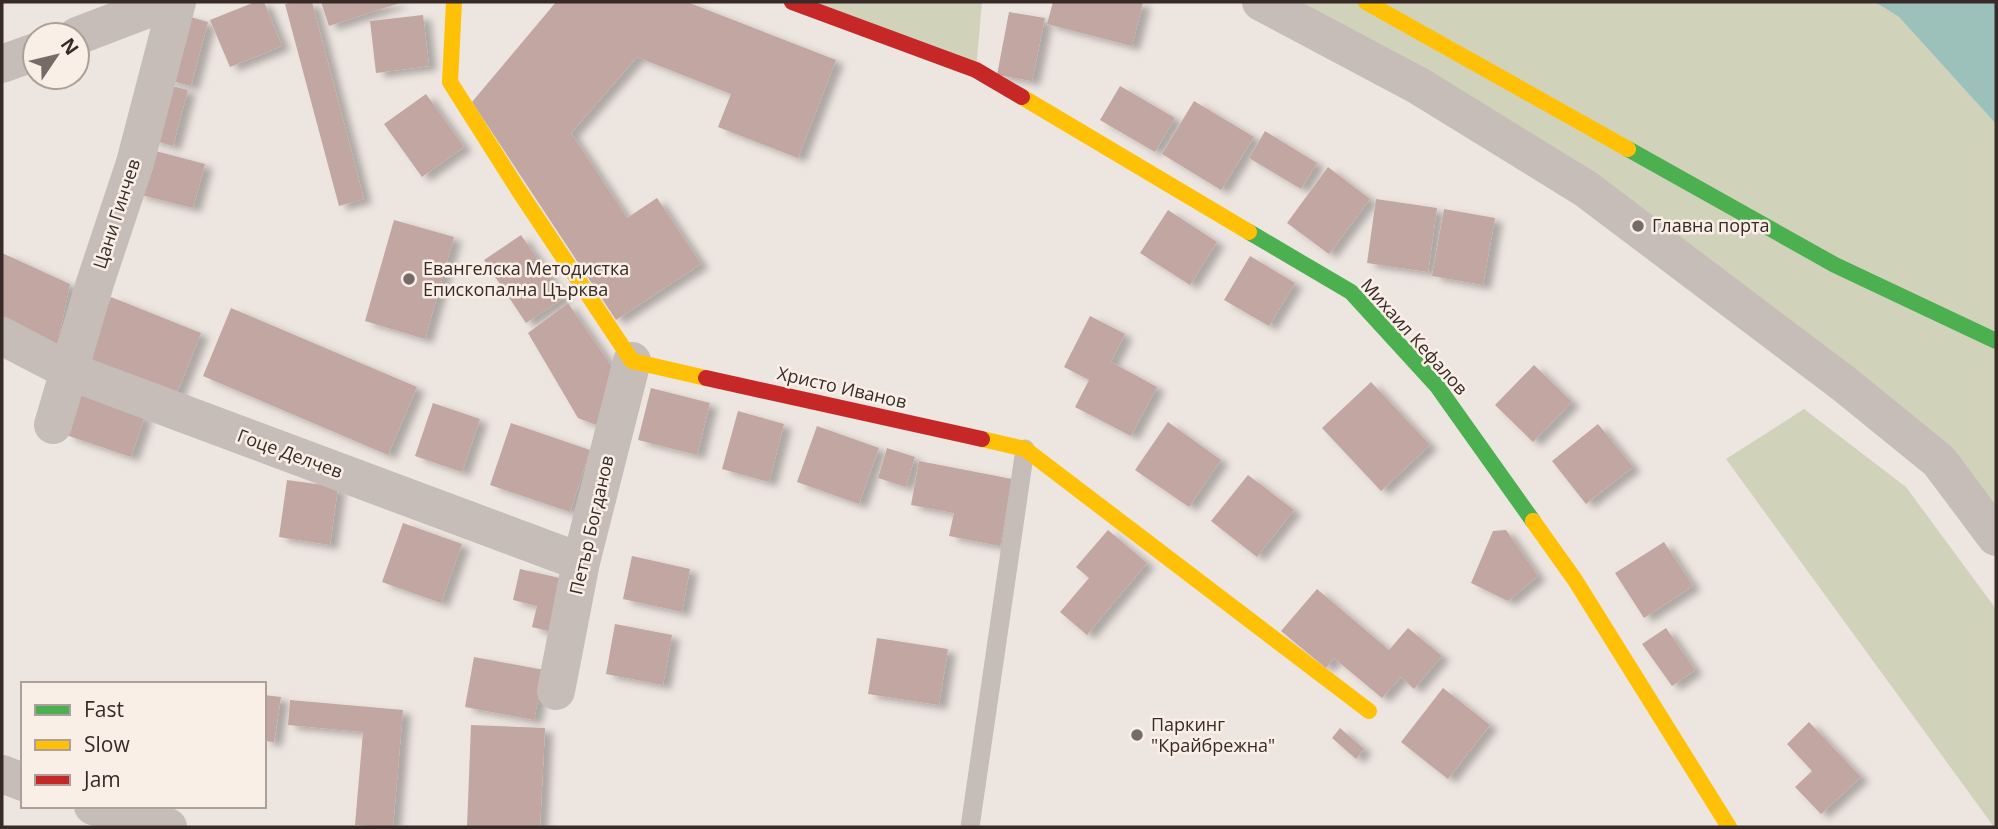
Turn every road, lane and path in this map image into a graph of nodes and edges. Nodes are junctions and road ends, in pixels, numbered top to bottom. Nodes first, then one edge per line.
1 (166, 2) edge
2 (177, 2) edge
3 (454, 2) edge
4 (792, 2) edge
5 (1261, 2) edge
6 (1366, 2) edge
7 (91, 31) edge
8 (21, 57) edge
9 (2, 64) edge
10 (2, 336) edge
11 (1996, 341) edge
12 (632, 360) junction
13 (69, 371) junction
14 (53, 425) dead end
15 (1026, 449) junction
16 (1996, 537) edge
17 (581, 562) junction
18 (556, 691) dead end
19 (1369, 711) dead end
20 (2, 774) edge
21 (21, 781) edge
22 (99, 808) edge
23 (168, 827) edge
24 (970, 827) edge
25 (1729, 827) edge

1 - 7 street
2 - 13 street, Цани Гинчев
3 - 12 street
4 - 25 street, Михаил Кефалов
5 - 16 street
6 - 11 street
8 - 9 street
10 - 13 street, Гоце Делчев
12 - 15 street, Христо Иванов
12 - 17 street, Петър Богданов
13 - 14 street, Цани Гинчев
13 - 17 street, Гоце Делчев
15 - 19 street, Христо Иванов
15 - 24 lane
17 - 18 street, Петър Богданов
20 - 21 street
22 - 23 street

